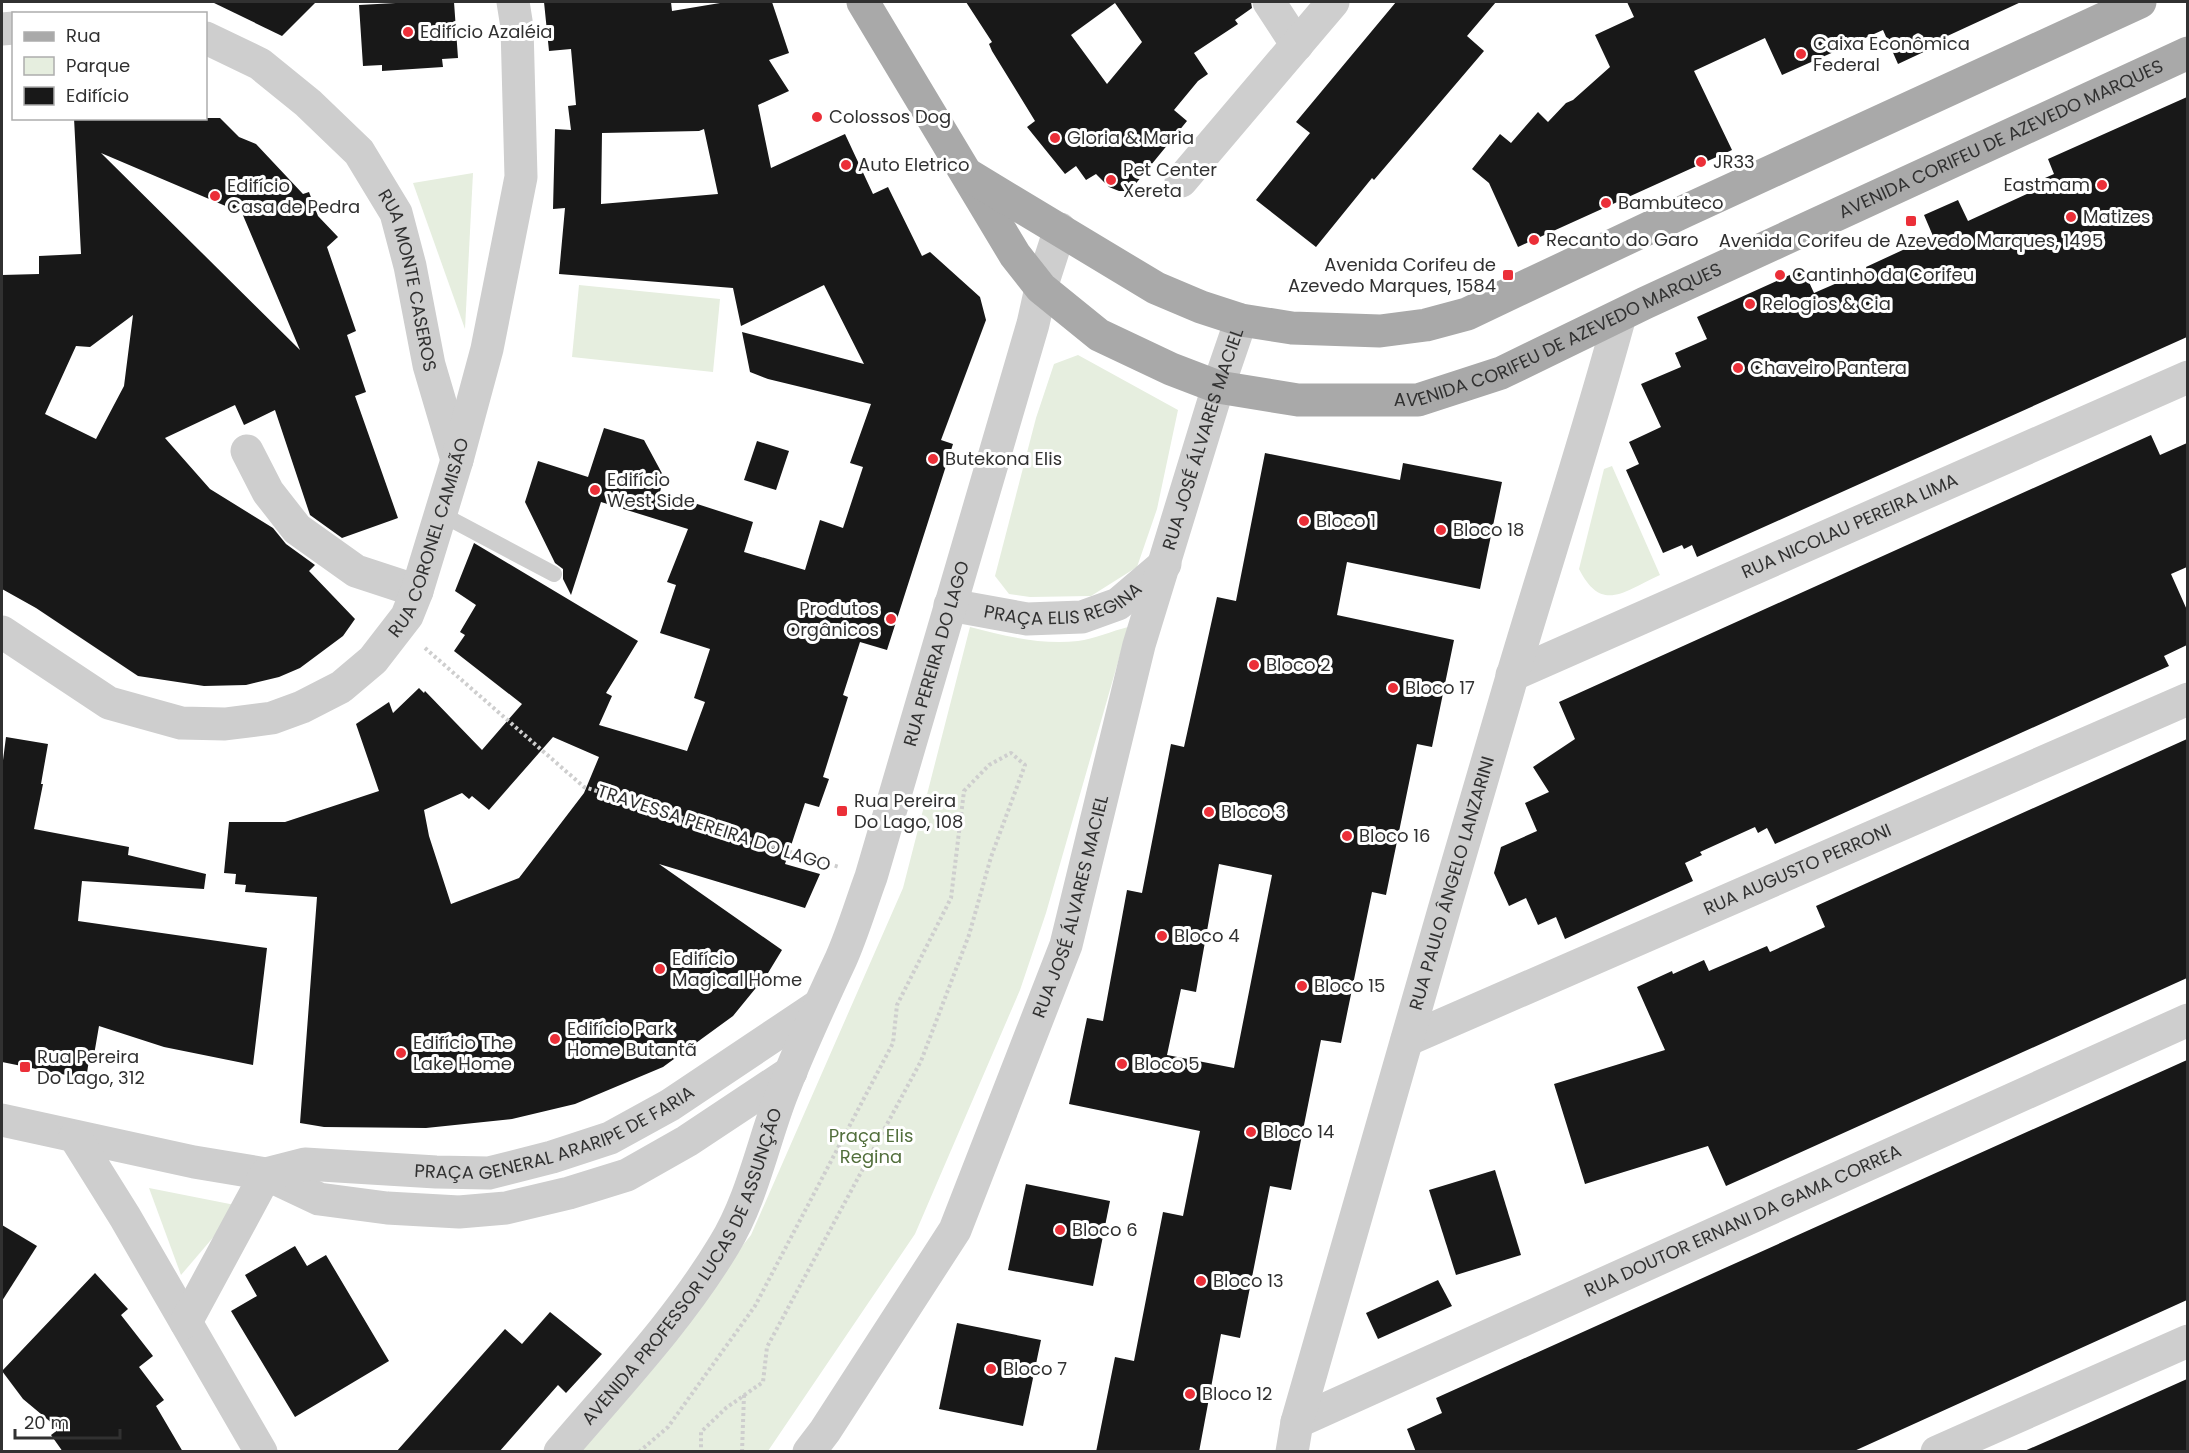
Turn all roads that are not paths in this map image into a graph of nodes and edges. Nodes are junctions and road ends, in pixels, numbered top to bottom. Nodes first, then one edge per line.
1 (513, 2) edge
2 (862, 2) edge
3 (1269, 2) edge
4 (1333, 2) edge
5 (2120, 6) edge
6 (207, 38) edge
7 (1298, 45) junction
8 (2187, 53) edge
9 (969, 175) junction
10 (1181, 181) dead end
11 (1060, 229) junction
12 (1041, 288) junction
13 (1620, 316) junction
14 (1241, 320) junction
15 (2187, 377) edge
16 (1218, 387) junction
17 (247, 451) dead end
18 (458, 460) junction
19 (441, 514) junction
20 (1165, 564) junction
21 (554, 574) dead end
22 (417, 591) junction
23 (950, 605) junction
24 (2, 632) edge
25 (1512, 675) junction
26 (2187, 699) edge
27 (818, 1006) junction
28 (2187, 1020) edge
29 (1407, 1040) junction
30 (791, 1072) junction
31 (2, 1120) edge
32 (75, 1137) junction
33 (266, 1174) junction
34 (186, 1322) junction
35 (2187, 1341) edge
36 (1294, 1437) edge
37 (261, 1452) edge
38 (560, 1452) edge
39 (809, 1452) edge
40 (1937, 1452) edge

1 - 18 street, RUA CORONEL CAMISÃO
2 - 9 main road, AVENIDA CORIFEU DE AZEVEDO MARQUES
3 - 7 street
4 - 7 street
5 - 14 main road, AVENIDA CORIFEU DE AZEVEDO MARQUES
6 - 18 street, RUA MONTE CASEROS
7 - 10 street
8 - 13 main road, AVENIDA CORIFEU DE AZEVEDO MARQUES
9 - 11 main road, AVENIDA CORIFEU DE AZEVEDO MARQUES
9 - 12 main road, AVENIDA CORIFEU DE AZEVEDO MARQUES
11 - 12 street, RUA PEREIRA DO LAGO
11 - 14 main road, AVENIDA CORIFEU DE AZEVEDO MARQUES
12 - 16 main road, AVENIDA CORIFEU DE AZEVEDO MARQUES
12 - 23 street, RUA PEREIRA DO LAGO
13 - 16 main road, AVENIDA CORIFEU DE AZEVEDO MARQUES
13 - 25 street, RUA PAULO ÂNGELO LANZARINI
14 - 16 street, RUA JOSÉ ÁLVARES MACIEL
15 - 25 street, RUA NICOLAU PEREIRA LIMA
16 - 20 street, RUA JOSÉ ÁLVARES MACIEL
17 - 22 street
18 - 19 street, RUA CORONEL CAMISÃO
19 - 21 lane
19 - 22 street, RUA CORONEL CAMISÃO
20 - 23 street, PRAÇA ELIS REGINA
20 - 39 street, RUA JOSÉ ÁLVARES MACIEL
22 - 24 street, RUA CORONEL CAMISÃO
23 - 27 street, RUA PEREIRA DO LAGO
25 - 29 street, RUA PAULO ÂNGELO LANZARINI
26 - 29 street, RUA AUGUSTO PERRONI
27 - 30 street, RUA PEREIRA DO LAGO
27 - 33 street, PRAÇA GENERAL ARARIPE DE FARIA
28 - 36 street, RUA DOUTOR ERNANI DA GAMA CORREA
29 - 36 street, RUA PAULO ÂNGELO LANZARINI
30 - 33 street, PRAÇA GENERAL ARARIPE DE FARIA
30 - 38 street, AVENIDA PROFESSOR LUCAS DE ASSUNÇÃO
31 - 32 street
32 - 33 street, PRAÇA GENERAL ARARIPE DE FARIA
32 - 34 street
33 - 34 street
34 - 37 street
35 - 40 street

